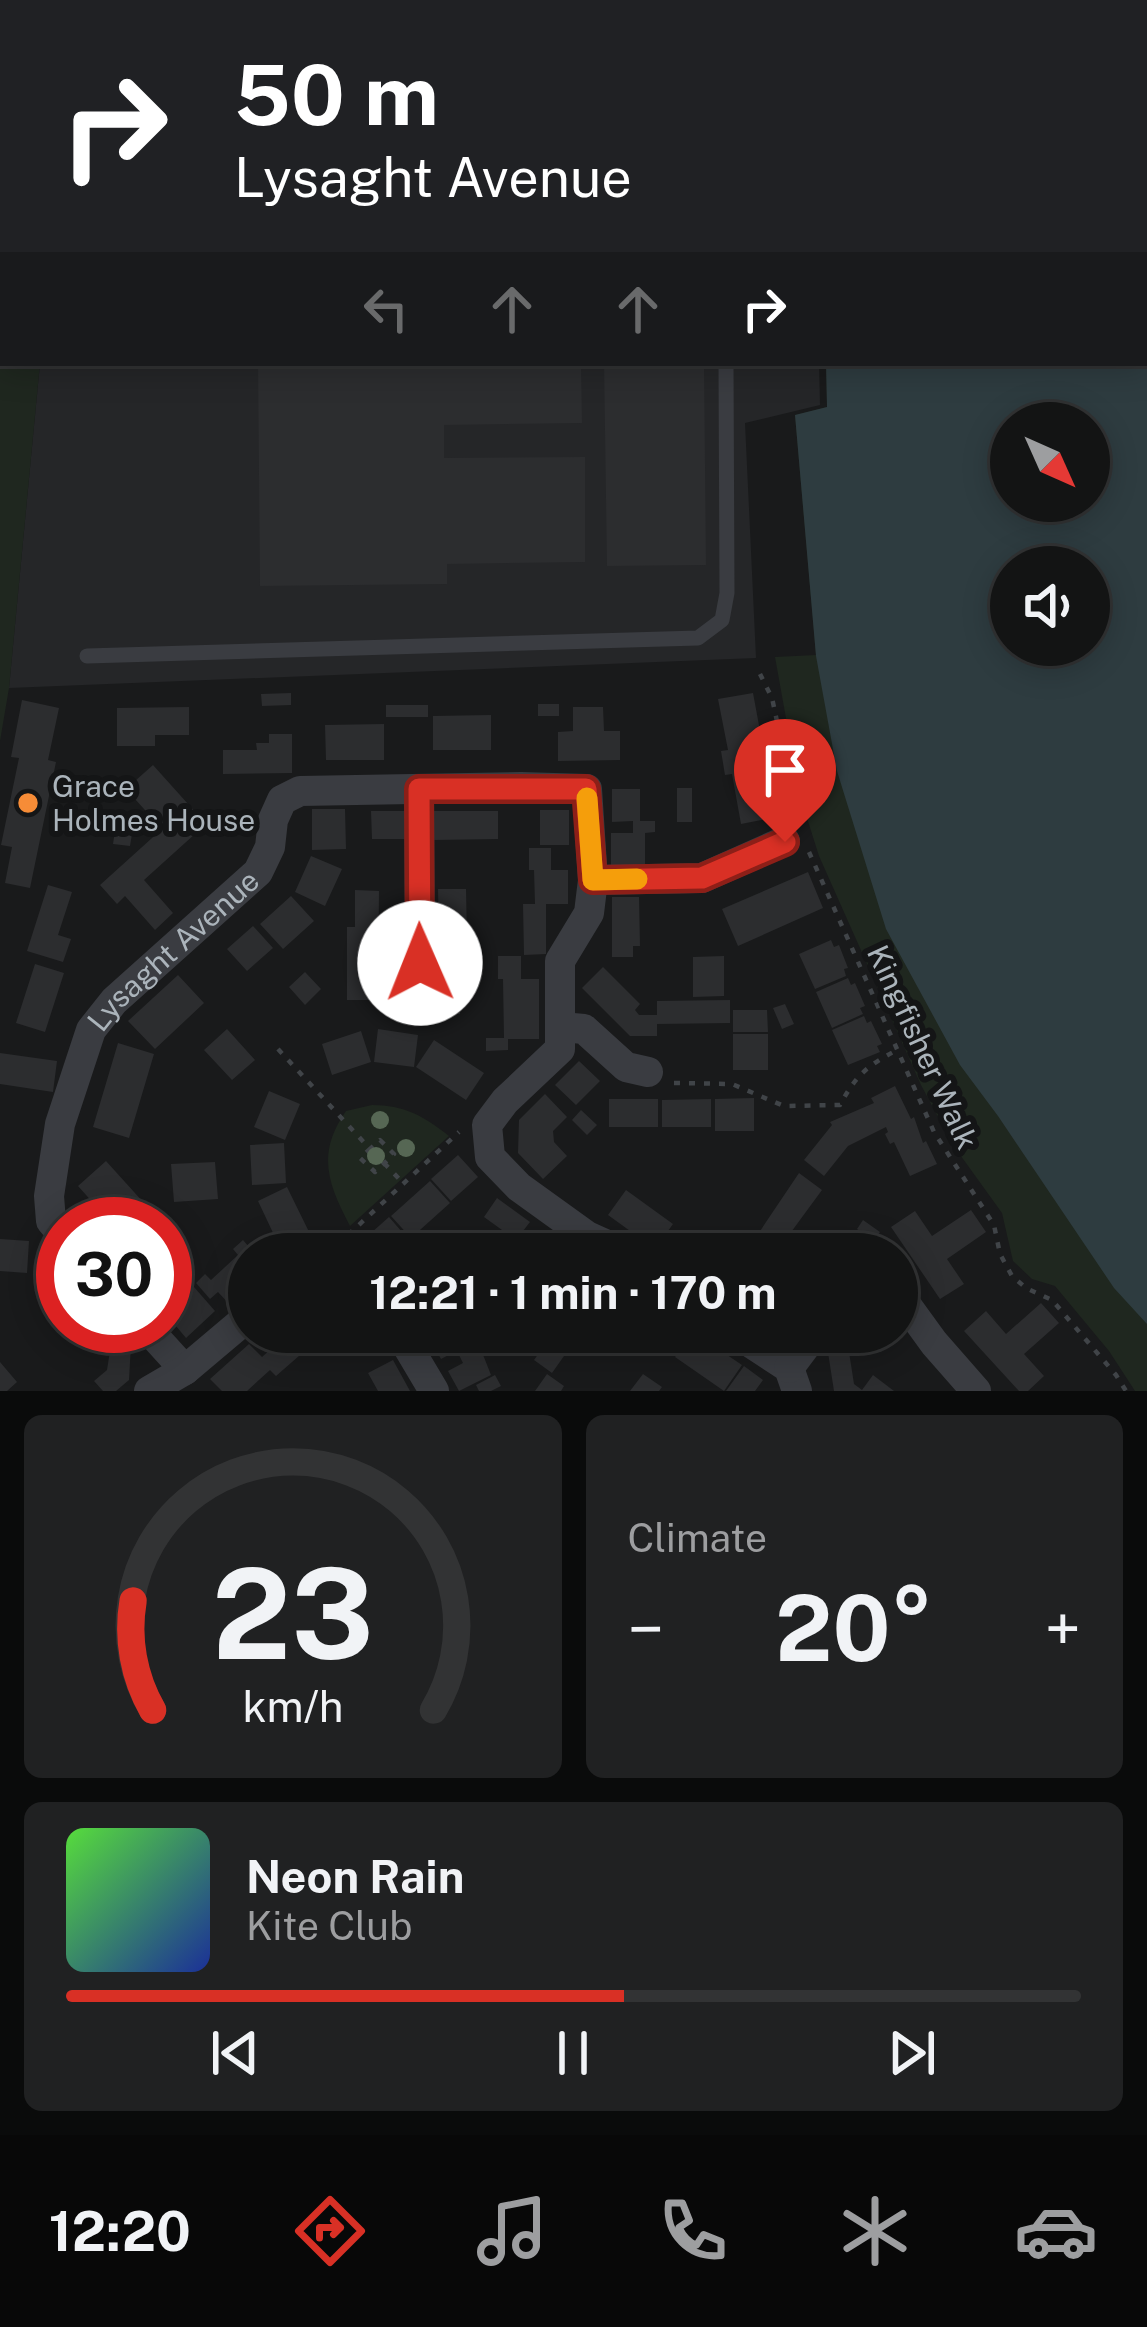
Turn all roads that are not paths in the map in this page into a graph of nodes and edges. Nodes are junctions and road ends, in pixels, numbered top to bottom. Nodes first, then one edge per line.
1 (726, 366) edge
2 (87, 656) dead end
3 (419, 789) junction
4 (785, 842) dead end
5 (593, 880) junction
6 (420, 963) dead end
7 (561, 1027) junction
8 (648, 1072) road end
9 (49, 1197) edge
10 (583, 1233) edge
11 (918, 1321) edge
12 (228, 1334) edge
13 (170, 1353) edge
14 (411, 1353) edge
15 (760, 1353) edge
16 (185, 1370) junction
17 (793, 1380) edge
18 (149, 1391) edge
19 (434, 1391) edge
20 (976, 1391) edge

1 - 2 lane
3 - 5 street, Lysaght Avenue
3 - 6 street
3 - 9 street, Lysaght Avenue
4 - 5 street
5 - 7 street, Lysaght Avenue
7 - 8 street
7 - 10 street
11 - 20 street
12 - 16 street
13 - 16 street
14 - 19 street
15 - 17 street
16 - 18 street

